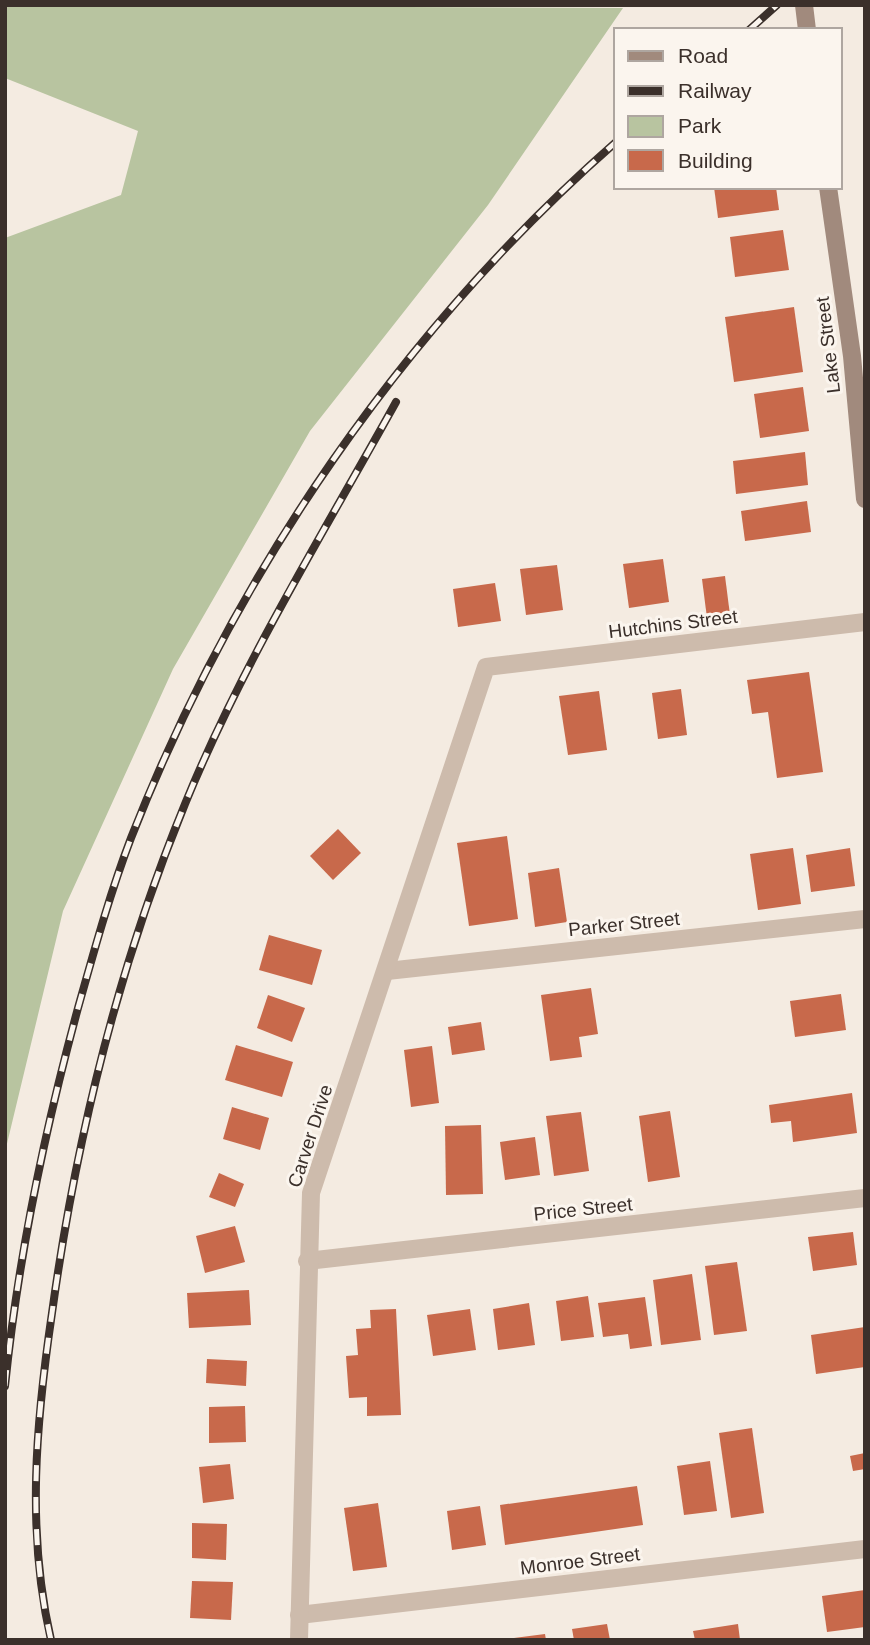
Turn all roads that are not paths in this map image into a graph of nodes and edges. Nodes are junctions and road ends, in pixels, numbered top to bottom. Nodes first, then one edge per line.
1 (804, 5) edge
2 (807, 28) edge
3 (828, 189) edge
4 (859, 355) edge
5 (865, 499) edge
6 (865, 622) edge
7 (486, 667) joint
8 (865, 919) edge
9 (387, 971) junction
10 (865, 1198) edge
11 (307, 1261) junction
12 (865, 1549) edge
13 (299, 1615) junction
14 (299, 1640) edge

1 - 2 street
3 - 4 street, Lake Street
4 - 5 street, Lake Street
6 - 7 street, Hutchins Street
7 - 9 street, Carver Drive
8 - 9 street, Parker Street
9 - 11 street, Carver Drive
10 - 11 street, Price Street
11 - 13 street, Carver Drive
12 - 13 street, Monroe Street
13 - 14 street, Carver Drive

